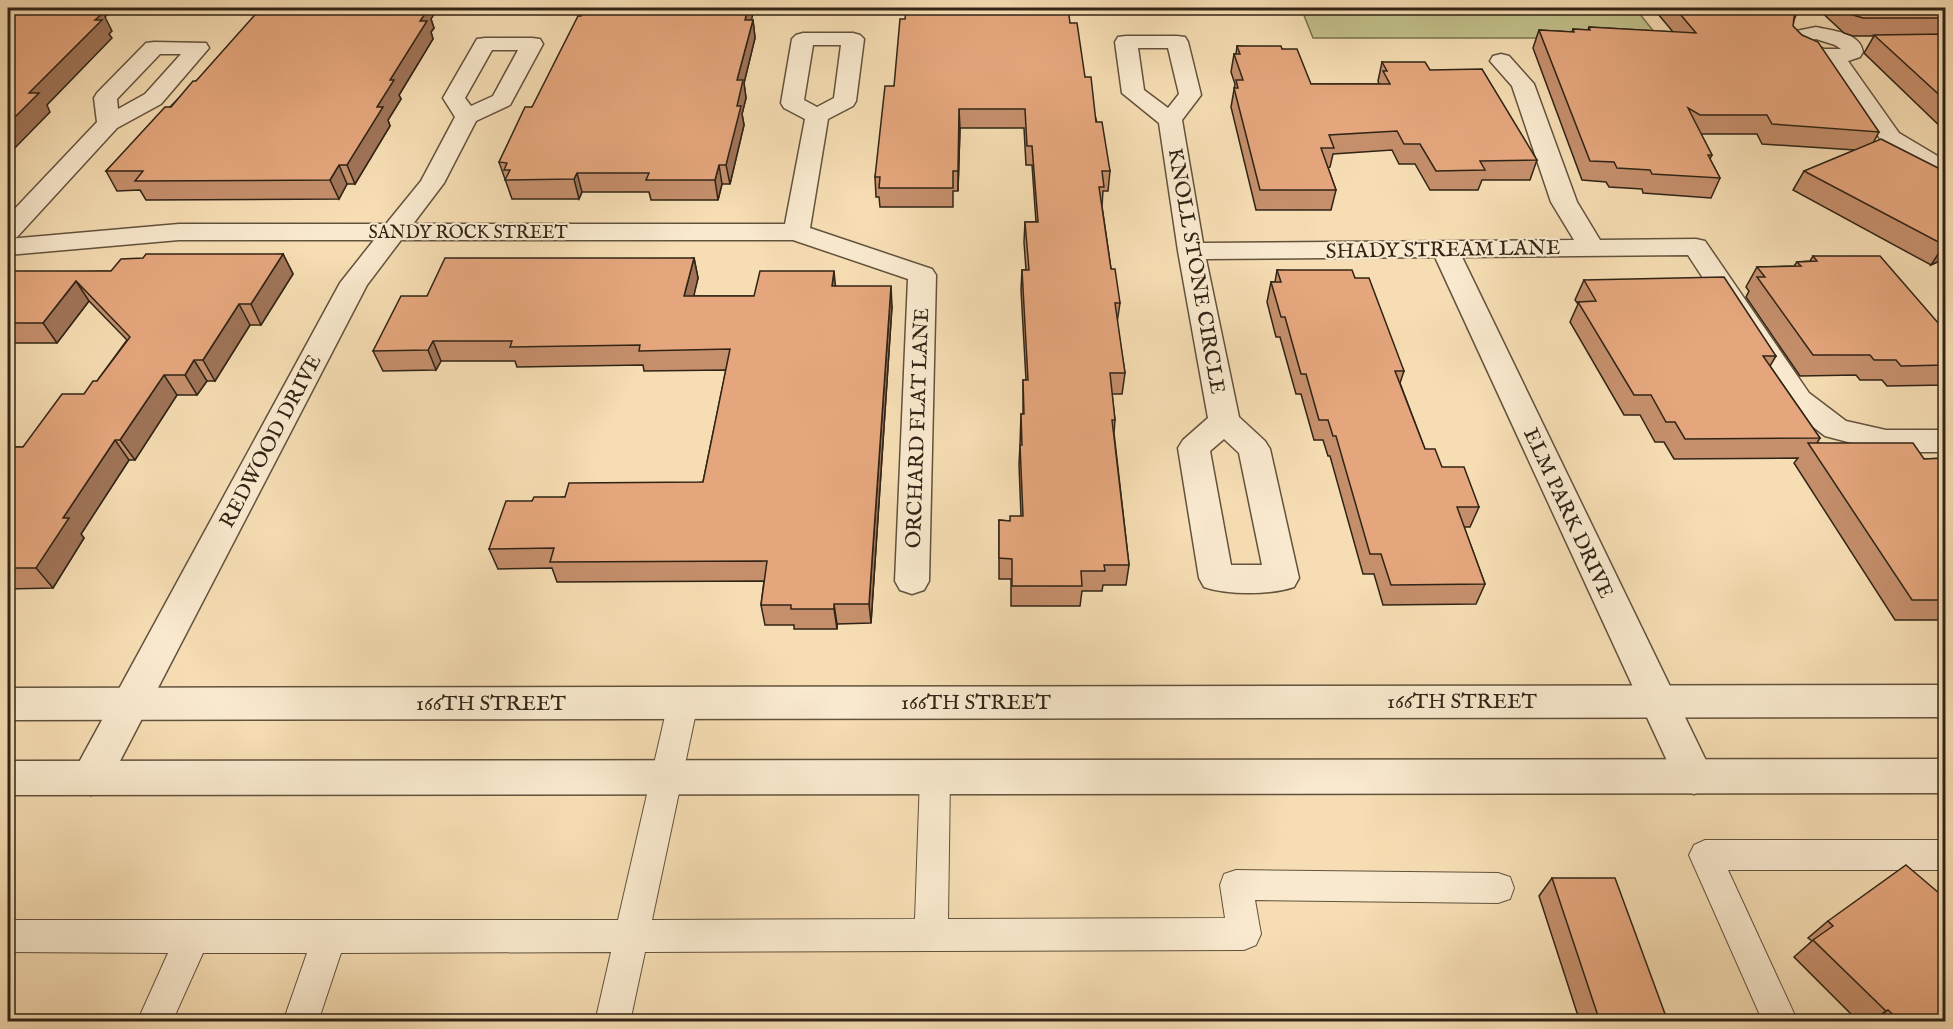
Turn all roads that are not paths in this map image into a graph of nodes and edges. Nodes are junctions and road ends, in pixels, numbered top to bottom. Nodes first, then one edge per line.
1 (1789, 16) edge
2 (1872, 44) edge
3 (1841, 50) junction
4 (1501, 61) dead end
5 (817, 116) dead end
6 (467, 117) dead end
7 (1170, 120) dead end
8 (109, 123) dead end
9 (1946, 172) edge
10 (8, 231) edge
11 (394, 232) junction
12 (796, 232) junction
13 (8, 247) edge
14 (1591, 247) junction
15 (1445, 249) junction
16 (1191, 251) junction
17 (922, 275) joint
18 (1224, 421) dead end
19 (1946, 441) edge
20 (912, 581) dead end
21 (1946, 700) edge
22 (1658, 701) junction
23 (683, 703) junction
24 (8, 704) edge
25 (130, 704) junction
26 (1946, 776) edge
27 (935, 777) junction
28 (1694, 777) junction
29 (8, 778) edge
30 (91, 778) junction
31 (668, 778) junction
32 (1946, 855) edge
33 (1498, 888) dead end
34 (8, 936) edge
35 (630, 936) junction
36 (931, 936) junction
37 (193, 937) junction
38 (330, 937) junction
39 (154, 1022) edge
40 (300, 1022) edge
41 (612, 1022) edge
42 (1781, 1022) edge

1 - 3 street
2 - 3 street
3 - 9 street
4 - 14 street
5 - 12 street
6 - 11 street, REDWOOD DRIVE
7 - 16 street, KNOLL STONE CIRCLE
8 - 10 street
11 - 12 street, SANDY ROCK STREET
11 - 13 street, SANDY ROCK STREET
11 - 25 street, REDWOOD DRIVE
12 - 17 street, SANDY ROCK STREET
14 - 15 street, SHADY STREAM LANE
14 - 19 street, SHADY STREAM LANE
15 - 16 street, SHADY STREAM LANE
15 - 22 street, ELM PARK DRIVE
16 - 18 street, KNOLL STONE CIRCLE
17 - 20 street, ORCHARD FLAT LANE
21 - 22 street, 166TH STREET
22 - 23 street, 166TH STREET
22 - 28 street, ELM PARK DRIVE
23 - 25 street, 166TH STREET
23 - 31 lane
24 - 25 street, 166TH STREET
25 - 30 street, REDWOOD DRIVE
26 - 28 street
27 - 28 street
27 - 31 street
27 - 36 lane
29 - 30 street
30 - 31 street
31 - 35 lane
32 - 42 lane
33 - 36 lane
34 - 37 lane
35 - 36 lane
35 - 38 lane
35 - 41 lane
37 - 38 lane
37 - 39 lane
38 - 40 lane

